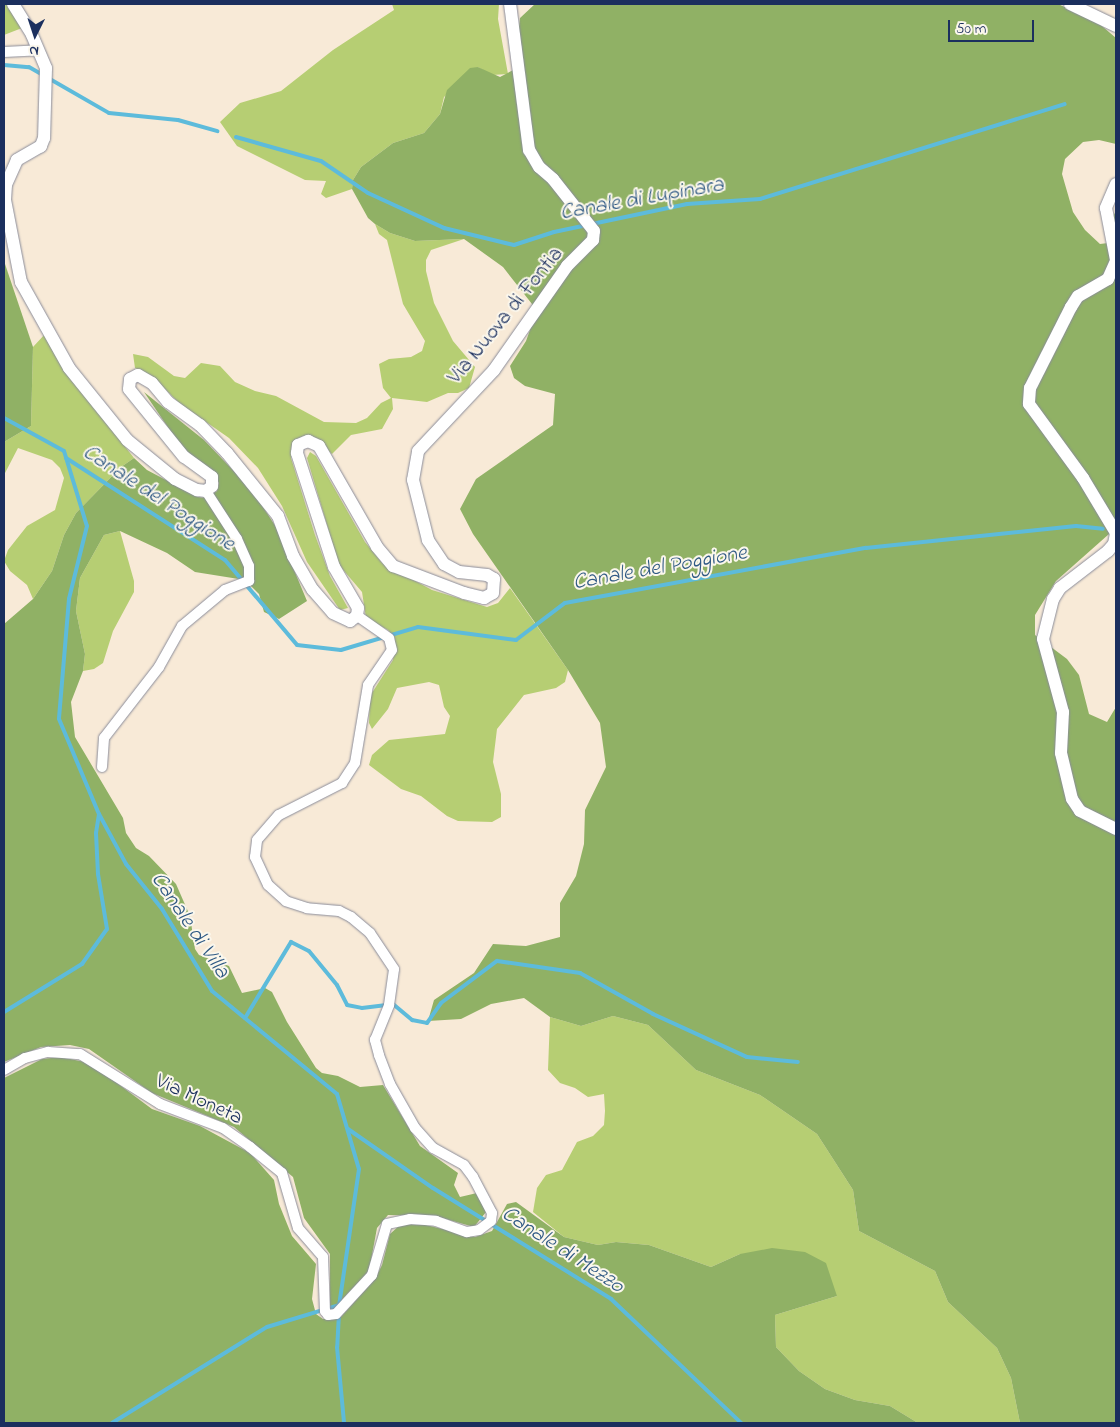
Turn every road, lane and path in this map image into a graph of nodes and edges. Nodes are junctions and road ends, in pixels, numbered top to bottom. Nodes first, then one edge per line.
1 (13, 4) edge
2 (510, 4) edge
3 (1070, 4) edge
4 (1116, 26) edge
5 (39, 50) junction
6 (4, 52) edge
7 (1116, 184) edge
8 (1116, 260) edge
9 (206, 491) junction
10 (357, 616) junction
11 (102, 768) dead end
12 (1116, 829) edge
13 (4, 1070) edge

1 - 5 street
2 - 10 street, Via Nuova di Fontia
3 - 4 street
5 - 6 street
5 - 9 street
7 - 8 street
8 - 12 street
9 - 10 street
9 - 11 street
10 - 13 street, Via Moneta

